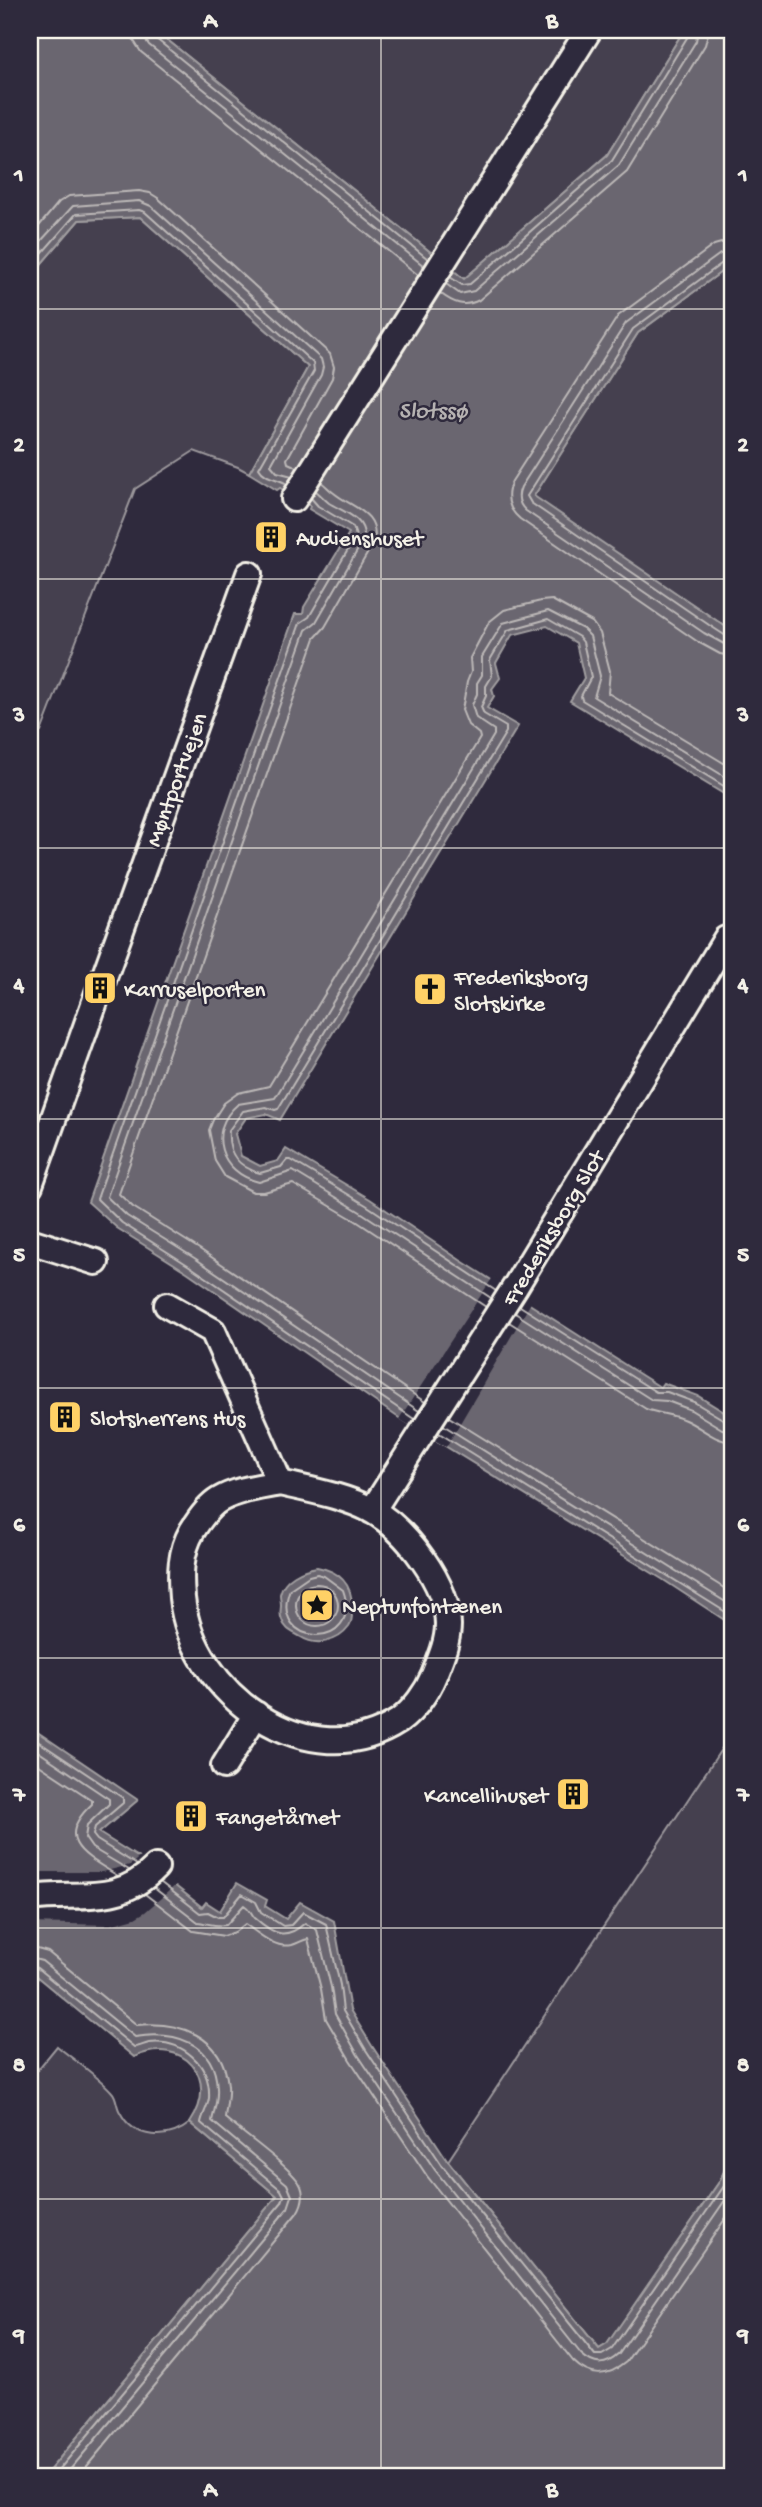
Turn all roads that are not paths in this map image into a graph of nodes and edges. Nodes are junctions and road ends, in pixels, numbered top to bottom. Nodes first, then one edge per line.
1 (589, 30) edge
2 (294, 499) dead end
3 (249, 575) dead end
4 (726, 939) dead end
5 (30, 1185) edge
6 (30, 1241) edge
7 (96, 1262) dead end
8 (167, 1305) dead end
9 (280, 1483) junction
10 (372, 1511) junction
11 (256, 1714) junction
12 (224, 1766) dead end
13 (156, 1867) dead end
14 (30, 1898) edge

1 - 2 lane
3 - 5 lane, Møntportvejen
4 - 10 lane, Frederiksborg Slot
6 - 7 lane
8 - 9 lane
9 - 10 lane
9 - 11 lane
10 - 11 lane
11 - 12 lane
13 - 14 lane

